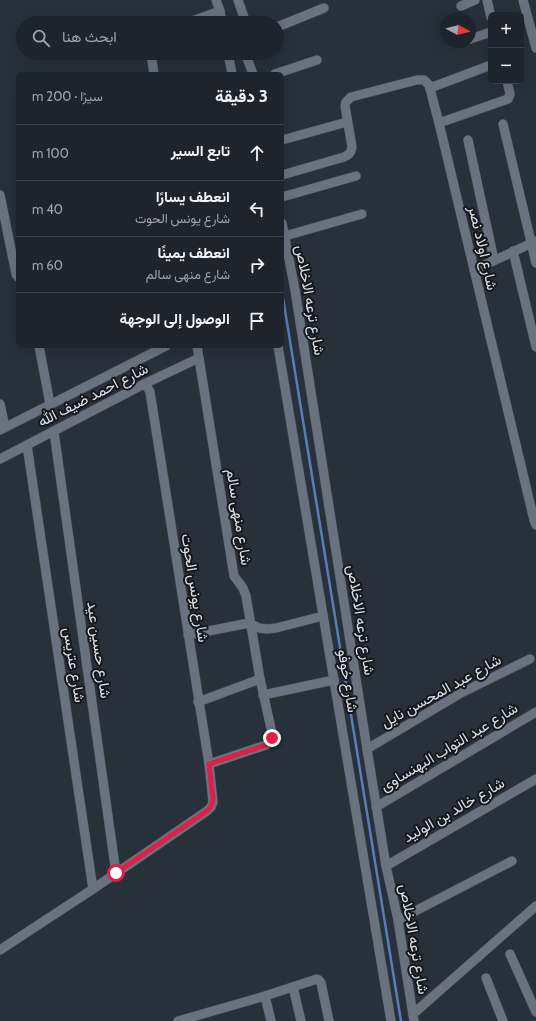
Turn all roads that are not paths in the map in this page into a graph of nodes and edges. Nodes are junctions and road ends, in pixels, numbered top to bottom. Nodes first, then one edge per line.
1 (216, 0) edge
2 (238, 0) edge
3 (475, 0) edge
4 (487, 0) edge
5 (523, 0) edge
6 (461, 6) dead end
7 (324, 8) dead end
8 (220, 11) junction
9 (490, 12) edge
10 (206, 16) edge
11 (221, 16) edge
12 (244, 16) edge
13 (284, 25) edge
14 (488, 33) edge
15 (476, 37) edge
16 (536, 48) edge
17 (152, 60) edge
18 (229, 60) edge
19 (248, 60) edge
20 (317, 60) dead end
21 (488, 66) edge
22 (154, 72) edge
23 (232, 72) edge
24 (252, 72) edge
25 (281, 72) edge
26 (508, 84) edge
27 (430, 88) junction
28 (347, 122) junction
29 (439, 123) junction
30 (503, 124) dead end
31 (284, 139) edge
32 (468, 140) dead end
33 (284, 174) edge
34 (356, 176) dead end
35 (0, 195) edge
36 (284, 196) edge
37 (362, 214) dead end
38 (284, 232) edge
39 (285, 236) junction
40 (534, 242) edge
41 (513, 252) junction
42 (494, 260) junction
43 (536, 263) edge
44 (474, 270) junction
45 (16, 274) edge
46 (536, 347) edge
47 (38, 348) edge
48 (162, 348) edge
49 (197, 348) edge
50 (278, 348) edge
51 (199, 358) junction
52 (144, 384) junction
53 (0, 404) edge
54 (50, 404) junction
55 (2, 429) edge
56 (54, 432) junction
57 (27, 445) junction
58 (0, 459) edge
59 (536, 525) edge
60 (323, 616) junction
61 (251, 624) junction
62 (188, 634) junction
63 (530, 659) dead end
64 (260, 679) junction
65 (334, 680) junction
66 (263, 695) junction
67 (198, 702) junction
68 (536, 713) edge
69 (367, 749) junction
70 (209, 764) junction
71 (536, 779) edge
72 (376, 807) junction
73 (512, 861) dead end
74 (386, 866) junction
75 (116, 873) junction
76 (93, 889) junction
77 (534, 912) edge
78 (398, 920) junction
79 (0, 950) edge
80 (510, 954) dead end
81 (486, 978) dead end
82 (293, 987) junction
83 (266, 996) junction
84 (536, 1012) edge
85 (206, 1017) edge
86 (414, 1017) edge
87 (178, 1021) edge
88 (271, 1021) edge
89 (301, 1021) edge
90 (329, 1021) edge
91 (391, 1021) edge
92 (503, 1021) edge

1 - 8 street
2 - 12 street
3 - 6 street
4 - 9 street
5 - 16 street
7 - 13 street
8 - 10 street
8 - 11 street
14 - 15 street
17 - 22 street
18 - 23 street
19 - 24 street
20 - 25 street
21 - 27 street
26 - 29 street
27 - 28 street
27 - 29 street, شارع اولاد نصر
28 - 31 street
28 - 33 street
29 - 44 street, شارع اولاد نصر
30 - 40 street
32 - 42 street
34 - 36 street
35 - 45 street
37 - 39 street
38 - 39 street, شارع ترعه الاخلاص
39 - 69 street, شارع ترعه الاخلاص
40 - 41 street
40 - 43 street
41 - 42 street
41 - 46 street
42 - 44 street
44 - 59 street, شارع اولاد نصر
47 - 54 street
48 - 54 street, شارع احمد ضيف الله
49 - 51 street, شارع منهى سالم
50 - 60 street, شارع خوفو
51 - 52 street, شارع احمد ضيف الله
51 - 61 street, شارع منهى سالم
52 - 56 street, شارع احمد ضيف الله
52 - 62 street, شارع يونس الحوت
53 - 55 street
54 - 55 street, شارع احمد ضيف الله
56 - 57 street, شارع احمد ضيف الله
56 - 75 street, شارع حسين عيد
57 - 58 street, شارع احمد ضيف الله
57 - 76 street, شارع عتريس
60 - 61 street
60 - 65 street, شارع خوفو
61 - 62 street
61 - 64 street, شارع منهى سالم
62 - 67 street, شارع يونس الحوت
63 - 69 street, شارع عبد المحسن نايل
64 - 66 street, شارع منهى سالم
64 - 67 street
65 - 66 street
65 - 91 street, شارع خوفو
66 - 70 street, شارع منهى سالم
67 - 70 street, شارع يونس الحوت
68 - 72 street, شارع عبد التواب البهنساوى
69 - 72 street, شارع ترعه الاخلاص
70 - 75 street, شارع يونس الحوت
71 - 74 street, شارع خالد بن الوليد
72 - 74 street, شارع ترعه الاخلاص
73 - 78 street
74 - 78 street, شارع ترعه الاخلاص
75 - 76 street
76 - 79 street
77 - 86 street
78 - 86 street, شارع ترعه الاخلاص
80 - 84 street
81 - 92 street
82 - 83 street
82 - 89 street
82 - 90 street
83 - 85 street
83 - 88 street
85 - 87 street

